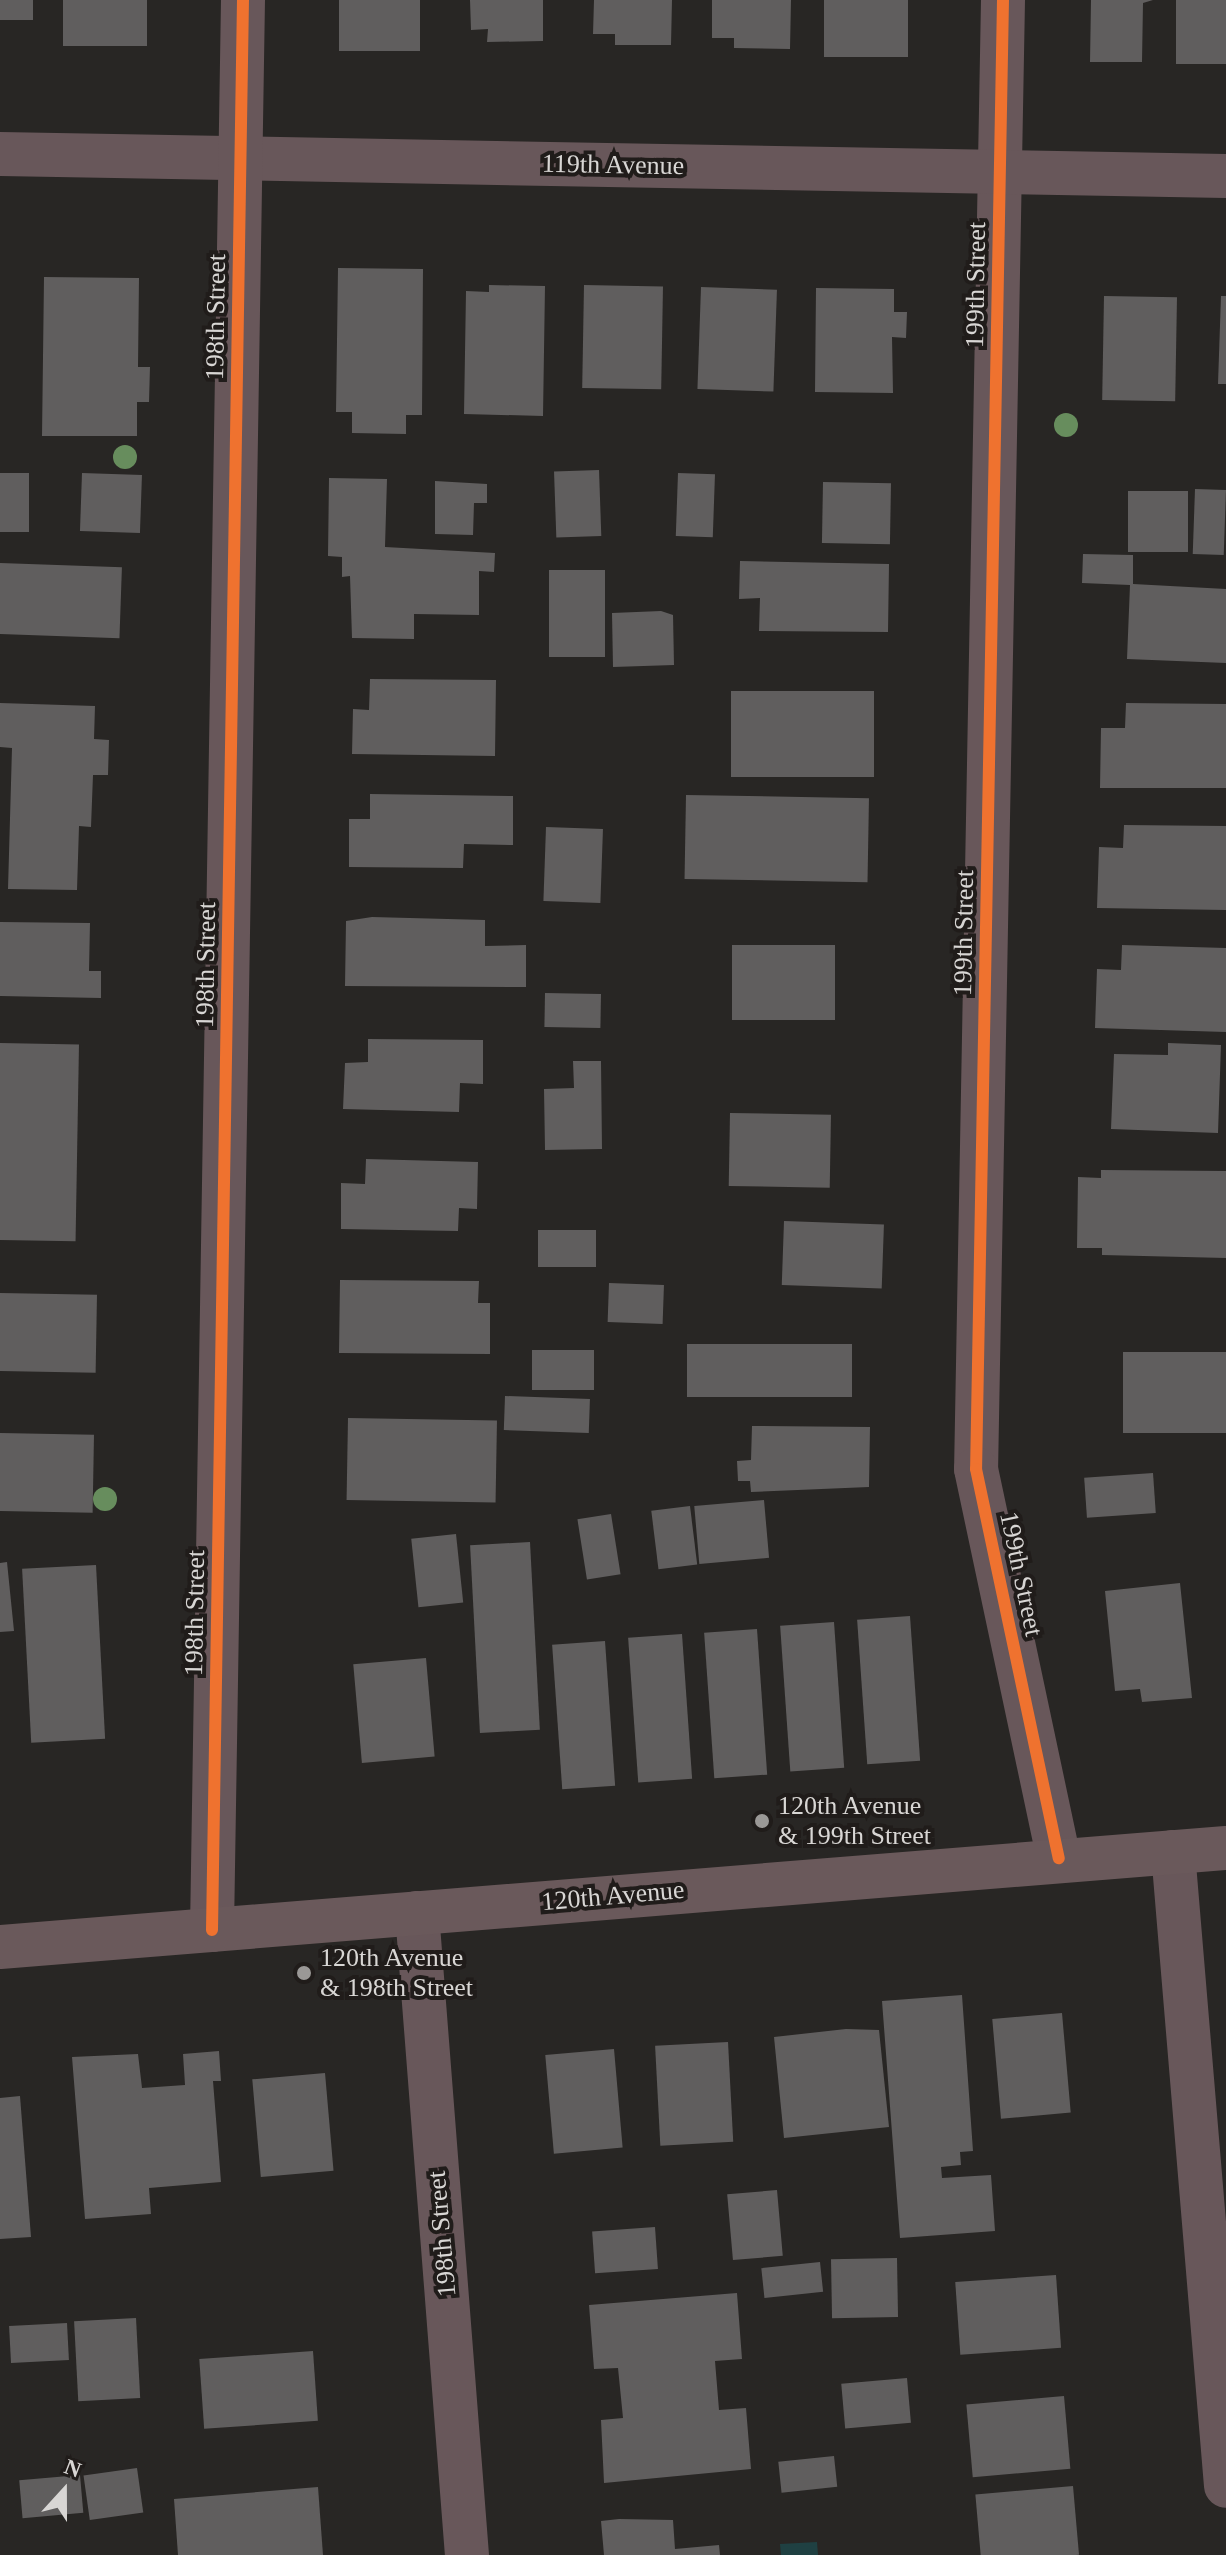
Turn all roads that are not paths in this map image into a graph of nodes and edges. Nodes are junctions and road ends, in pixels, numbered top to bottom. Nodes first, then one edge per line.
1 (243, 0) edge
2 (1003, 0) edge
3 (0, 154) edge
4 (241, 158) junction
5 (1000, 172) junction
6 (1226, 176) edge
7 (1226, 1848) edge
8 (1173, 1852) junction
9 (1059, 1858) junction
10 (417, 1913) junction
11 (212, 1930) junction
12 (0, 1947) edge
13 (1226, 2486) edge
14 (467, 2555) edge

1 - 4 street, 198th Street
2 - 5 street, 199th Street
3 - 4 street, 119th Avenue
4 - 5 street, 119th Avenue
4 - 11 street, 198th Street
5 - 6 street, 119th Avenue
5 - 9 street, 199th Street
7 - 8 street, 120th Avenue
8 - 9 street, 120th Avenue
8 - 13 street
9 - 10 street, 120th Avenue
10 - 11 street, 120th Avenue
10 - 14 street, 198th Street
11 - 12 street, 120th Avenue

